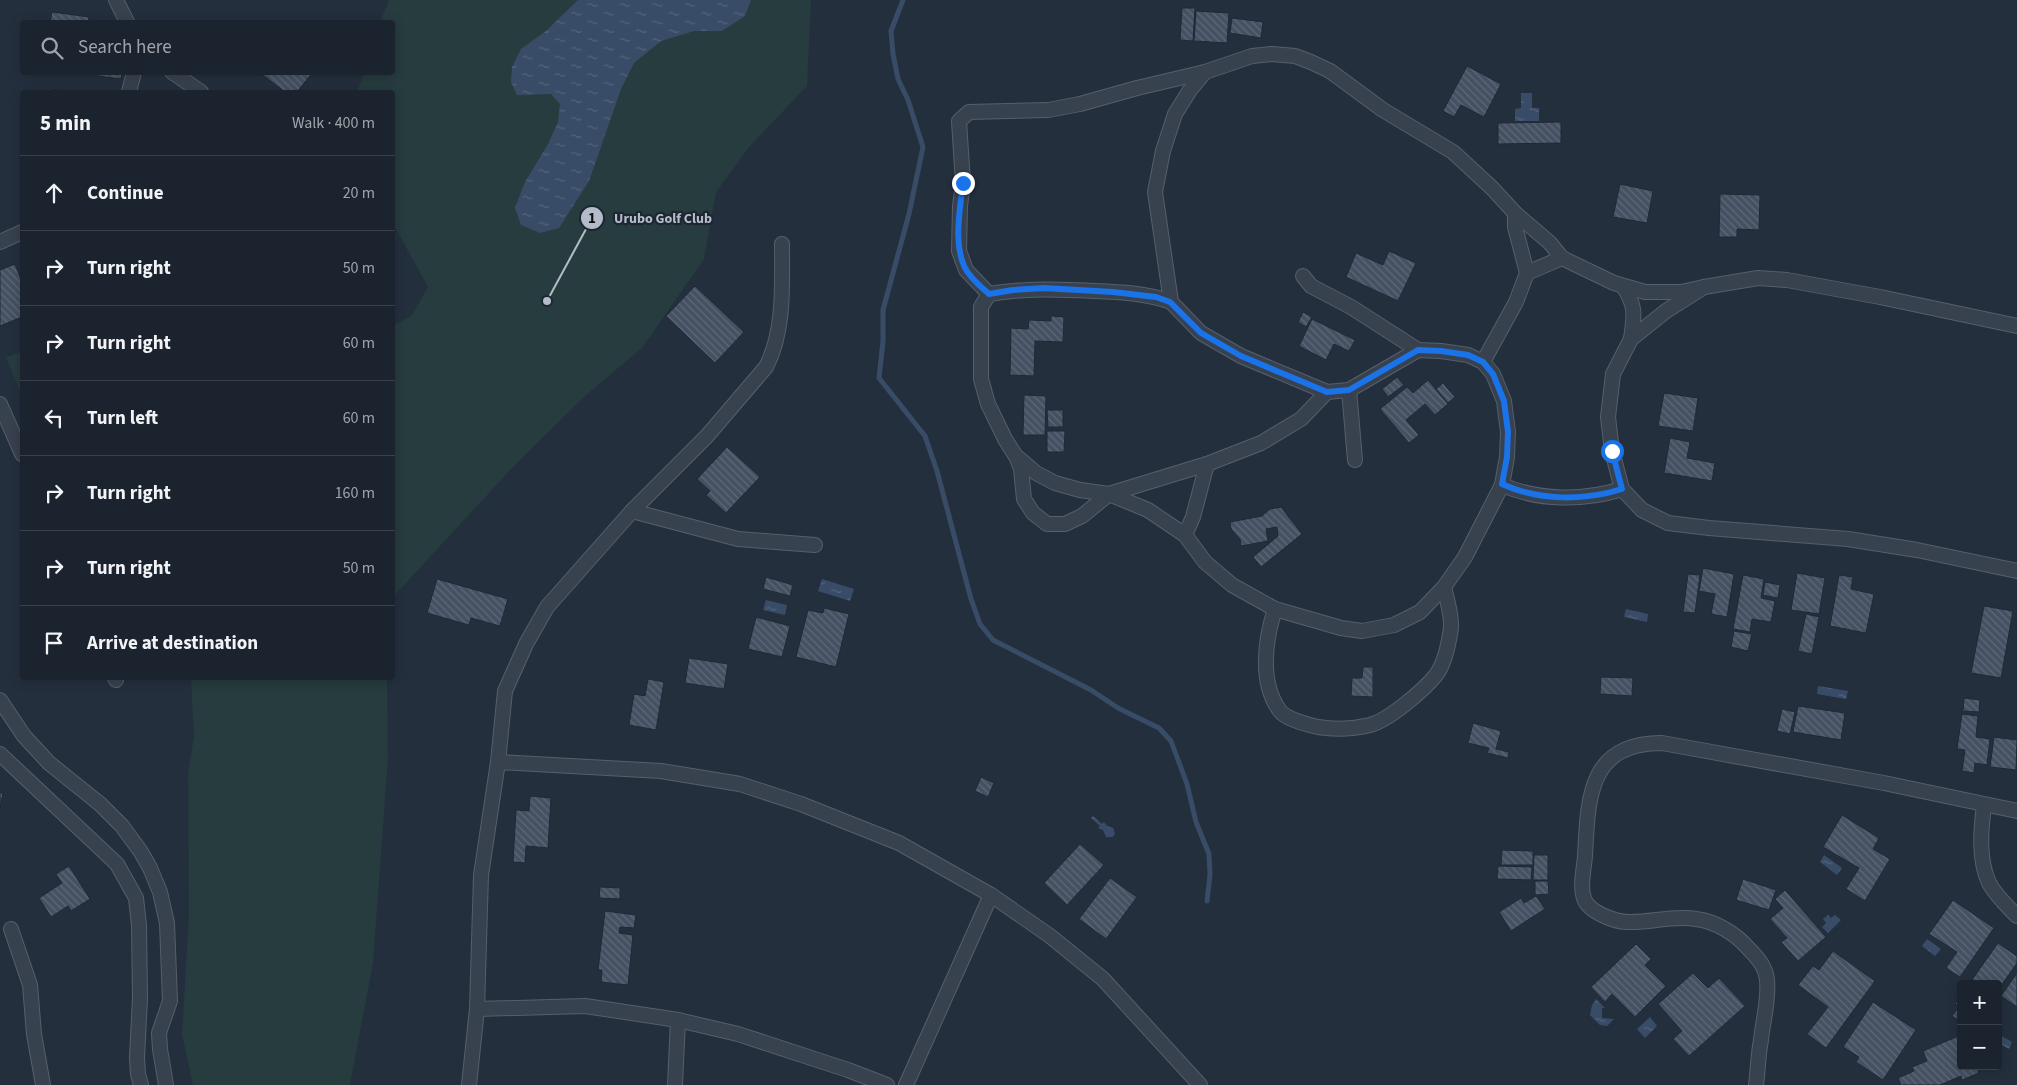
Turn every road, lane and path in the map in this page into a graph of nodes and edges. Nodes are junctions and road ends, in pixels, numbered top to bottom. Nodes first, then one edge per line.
1 (116, 0) edge
2 (126, 20) edge
3 (1206, 72) junction
4 (133, 75) edge
5 (176, 75) edge
6 (130, 90) edge
7 (199, 90) edge
8 (1515, 213) junction
9 (20, 233) edge
10 (0, 242) edge
11 (782, 244) dead end
12 (1562, 258) junction
13 (1527, 273) junction
14 (1303, 276) dead end
15 (1623, 286) junction
16 (1704, 287) junction
17 (989, 294) junction
18 (1170, 302) junction
19 (2017, 326) edge
20 (1631, 339) junction
21 (1418, 350) junction
22 (1483, 362) junction
23 (1349, 390) junction
24 (1327, 392) junction
25 (0, 404) edge
26 (20, 449) edge
27 (1015, 455) junction
28 (1355, 460) dead end
29 (1207, 464) junction
30 (1502, 484) junction
31 (1622, 489) junction
32 (1109, 494) junction
33 (632, 511) junction
34 (1185, 535) junction
35 (815, 545) dead end
36 (2017, 571) edge
37 (1444, 587) junction
38 (1275, 609) junction
39 (0, 700) edge
40 (0, 754) edge
41 (498, 762) junction
42 (1984, 804) junction
43 (2017, 811) edge
44 (991, 895) junction
45 (2017, 916) edge
46 (11, 929) dead end
47 (476, 1010) junction
48 (678, 1020) junction
49 (162, 1061) junction
50 (137, 1081) edge
51 (1195, 1083) edge
52 (43, 1085) edge
53 (166, 1085) edge
54 (469, 1085) edge
55 (675, 1085) edge
56 (887, 1085) edge
57 (906, 1085) edge
58 (1756, 1085) edge

1 - 2 street
3 - 8 street
3 - 17 street
3 - 18 street
4 - 6 street
5 - 7 street
8 - 12 street
8 - 13 street
9 - 10 street
11 - 33 street
12 - 13 street
12 - 15 street
13 - 22 street
14 - 21 street
15 - 16 street
15 - 20 street
16 - 19 street
16 - 20 street
17 - 18 street
17 - 27 street
18 - 24 street
20 - 31 street
21 - 22 street
21 - 23 street
22 - 30 street
23 - 24 street
23 - 28 street
24 - 29 street
25 - 26 street
27 - 32 street
27 - 32 street
29 - 32 street
29 - 34 street
30 - 31 street
30 - 37 street
31 - 36 street
32 - 34 street
33 - 35 street
33 - 41 street
34 - 38 street
37 - 38 street
37 - 38 street
39 - 49 street
40 - 50 street
41 - 44 street
41 - 47 street
42 - 43 street
42 - 45 street
42 - 58 street
44 - 51 street
44 - 57 street
46 - 52 street
47 - 48 street
47 - 54 street
48 - 55 street
48 - 56 street
49 - 50 street
49 - 53 street

